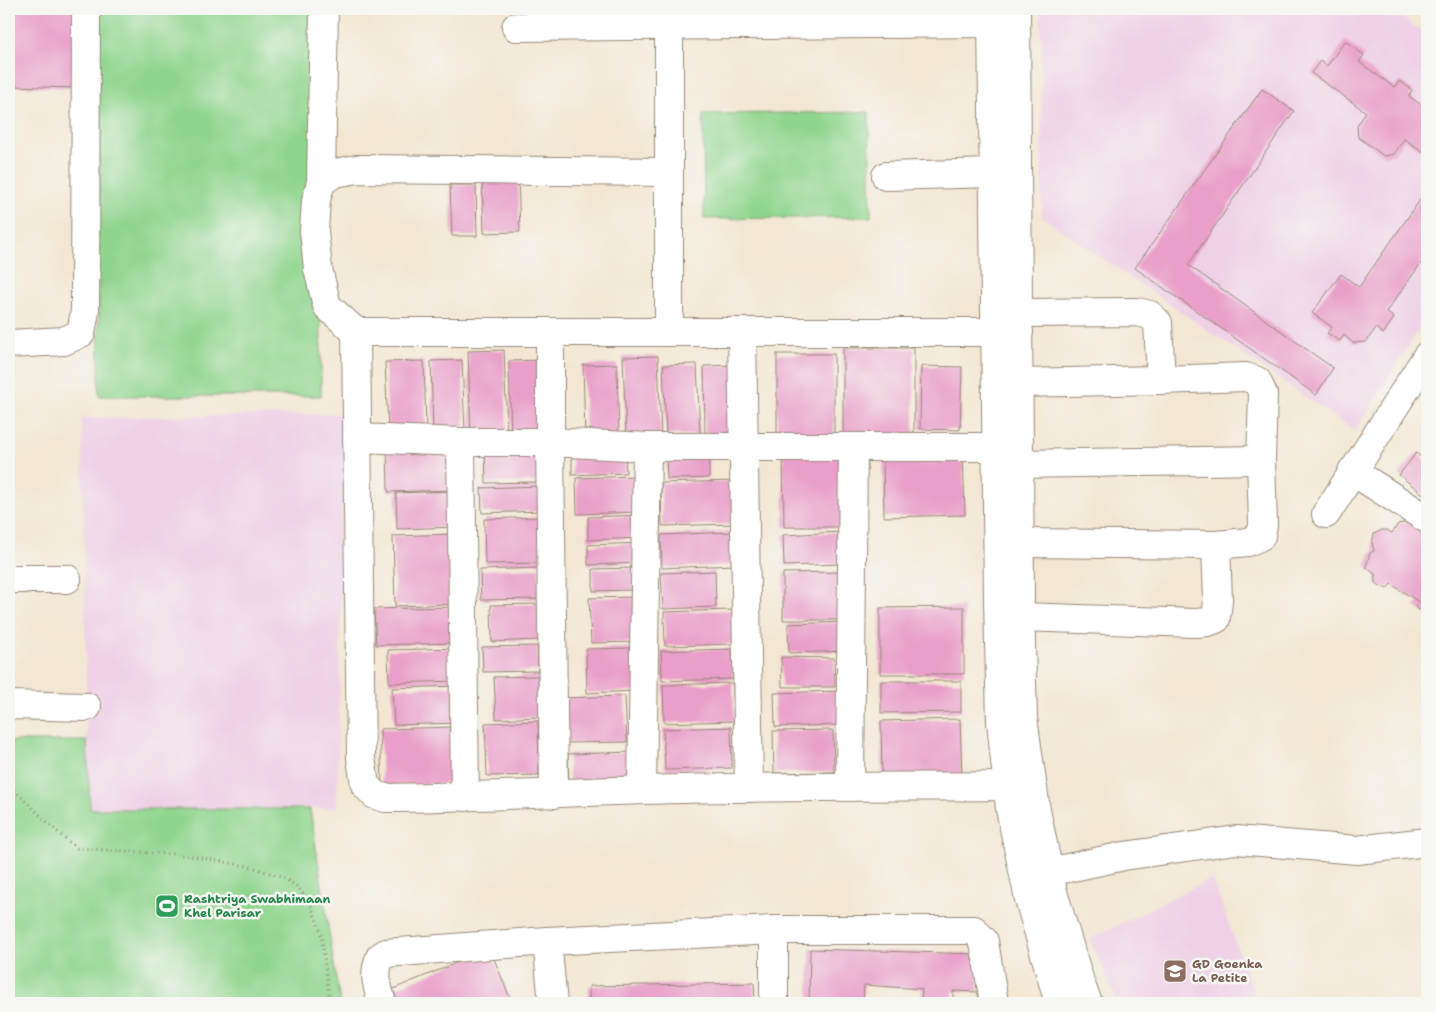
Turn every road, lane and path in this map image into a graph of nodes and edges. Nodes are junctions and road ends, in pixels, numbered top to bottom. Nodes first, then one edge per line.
1 (86, 9) edge
2 (324, 9) edge
3 (1016, 9) edge
4 (993, 16) edge
5 (669, 17) edge
6 (516, 27) dead end
7 (669, 172) junction
8 (994, 173) junction
9 (886, 176) dead end
10 (321, 182) junction
11 (1011, 326) junction
12 (356, 332) junction
13 (550, 332) junction
14 (669, 332) junction
15 (742, 332) junction
16 (9, 344) edge
17 (1427, 356) edge
18 (1161, 380) junction
19 (1019, 383) junction
20 (357, 438) junction
21 (461, 442) junction
22 (550, 442) junction
23 (647, 447) junction
24 (743, 447) junction
25 (853, 447) junction
26 (996, 447) junction
27 (1261, 460) junction
28 (1020, 464) junction
29 (1352, 471) junction
30 (1326, 514) dead end
31 (1427, 519) edge
32 (1020, 542) junction
33 (1216, 545) junction
34 (9, 579) edge
35 (68, 579) dead end
36 (1021, 617) junction
37 (9, 706) edge
38 (87, 706) dead end
39 (1007, 786) junction
40 (850, 787) junction
41 (749, 788) junction
42 (9, 789) edge
43 (642, 790) junction
44 (554, 794) junction
45 (465, 798) junction
46 (1427, 842) edge
47 (1036, 873) junction
48 (774, 930) junction
49 (547, 941) junction
50 (330, 1003) edge
51 (382, 1003) edge
52 (553, 1003) edge
53 (774, 1003) edge
54 (994, 1003) edge
55 (1059, 1003) edge
56 (1088, 1003) edge

1 - 16 street
2 - 10 street
3 - 11 street
4 - 5 street
4 - 8 street
5 - 6 street
5 - 7 street
7 - 10 street
7 - 14 street
8 - 9 street
8 - 11 street
10 - 12 street
11 - 15 street
11 - 18 street
11 - 19 street
11 - 26 street
12 - 13 street
12 - 20 street
13 - 14 street
13 - 22 street
14 - 15 street
15 - 24 street
17 - 29 street
18 - 19 street
18 - 27 street
19 - 28 street
20 - 21 street
20 - 45 street
21 - 22 street
21 - 45 street
22 - 23 street
22 - 44 street
23 - 24 street
23 - 43 street
24 - 25 street
24 - 41 street
25 - 26 street
25 - 40 street
26 - 39 street
27 - 28 street
27 - 33 street
28 - 32 street
29 - 30 street
29 - 31 street
32 - 33 street
32 - 36 street
33 - 36 street
34 - 35 street
36 - 47 street
37 - 38 street
39 - 40 street
39 - 47 street
40 - 41 street
41 - 43 street
42 - 50 path
43 - 44 street
44 - 45 street
46 - 47 street
47 - 55 street
47 - 56 street
48 - 49 street
48 - 53 street
48 - 54 street
49 - 51 street
49 - 52 street

